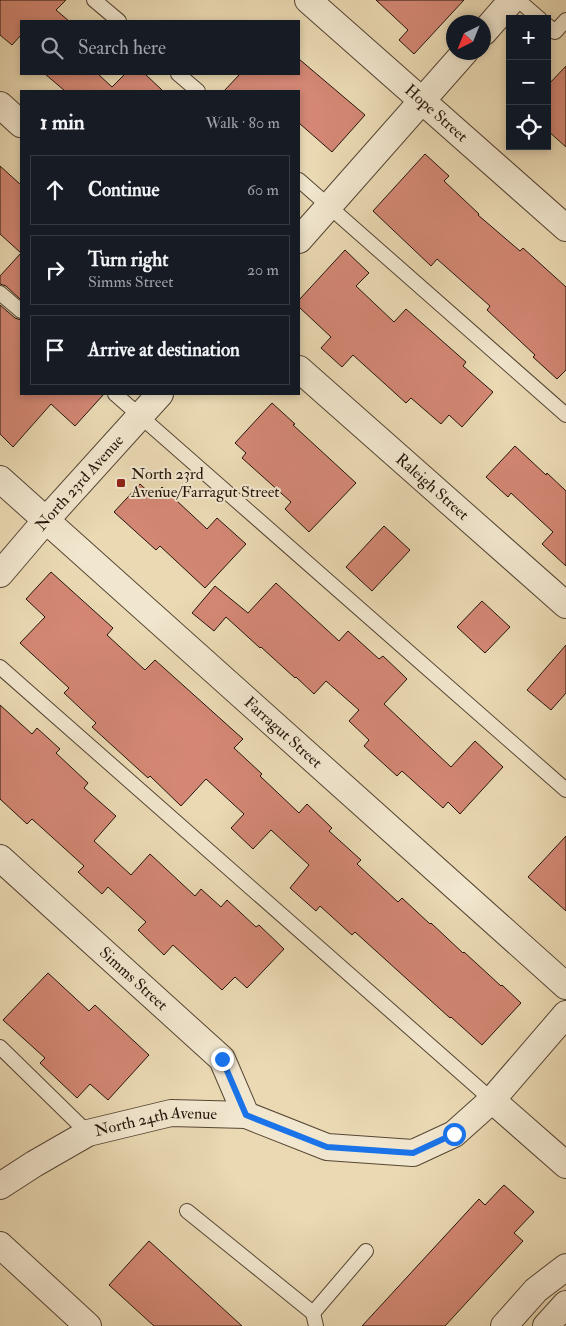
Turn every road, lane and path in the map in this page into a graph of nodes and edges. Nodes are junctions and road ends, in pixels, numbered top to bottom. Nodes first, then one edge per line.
1 (94, 0) edge
2 (308, 0) edge
3 (512, 0) edge
4 (518, 0) edge
5 (535, 15) edge
6 (117, 20) edge
7 (566, 20) edge
8 (491, 24) edge
9 (551, 29) edge
10 (566, 42) edge
11 (458, 60) edge
12 (179, 75) edge
13 (197, 90) edge
14 (423, 100) junction
15 (0, 105) edge
16 (20, 123) edge
17 (300, 181) edge
18 (329, 206) junction
19 (566, 228) edge
20 (300, 239) edge
21 (0, 292) edge
22 (20, 310) edge
23 (300, 370) edge
24 (116, 395) edge
25 (159, 395) edge
26 (566, 415) edge
27 (140, 416) junction
28 (0, 479) edge
29 (46, 520) junction
30 (0, 574) edge
31 (566, 605) edge
32 (0, 667) edge
33 (566, 790) edge
34 (0, 858) edge
35 (566, 986) edge
36 (566, 1014) edge
37 (0, 1047) edge
38 (492, 1100) junction
39 (246, 1115) junction
40 (88, 1133) junction
41 (566, 1165) edge
42 (0, 1186) edge
43 (187, 1211) dead end
44 (0, 1245) edge
45 (366, 1251) dead end
46 (566, 1267) edge
47 (566, 1304) edge
48 (314, 1320) edge
49 (88, 1326) edge
50 (504, 1326) edge
51 (546, 1326) edge

1 - 6 lane
2 - 14 street, Hope Street
3 - 8 street
4 - 5 lane
7 - 9 lane
9 - 10 lane
11 - 14 street
12 - 13 lane
14 - 18 street
14 - 19 street, Hope Street
15 - 16 street
17 - 18 lane
18 - 20 street
18 - 26 lane
21 - 22 lane
23 - 31 street, Raleigh Street
24 - 27 lane
25 - 27 street, North 23rd Avenue
27 - 29 street, North 23rd Avenue
27 - 33 lane
28 - 29 street, Farragut Street
29 - 30 street, North 23rd Avenue
29 - 35 street, Farragut Street
32 - 38 lane
34 - 39 street, Simms Street
36 - 38 street, North 24th Avenue
37 - 40 lane
38 - 39 street, North 24th Avenue
38 - 41 street
39 - 40 street, North 24th Avenue
40 - 42 street, North 24th Avenue
43 - 48 lane
44 - 49 street
45 - 48 lane
46 - 50 street
47 - 51 street

